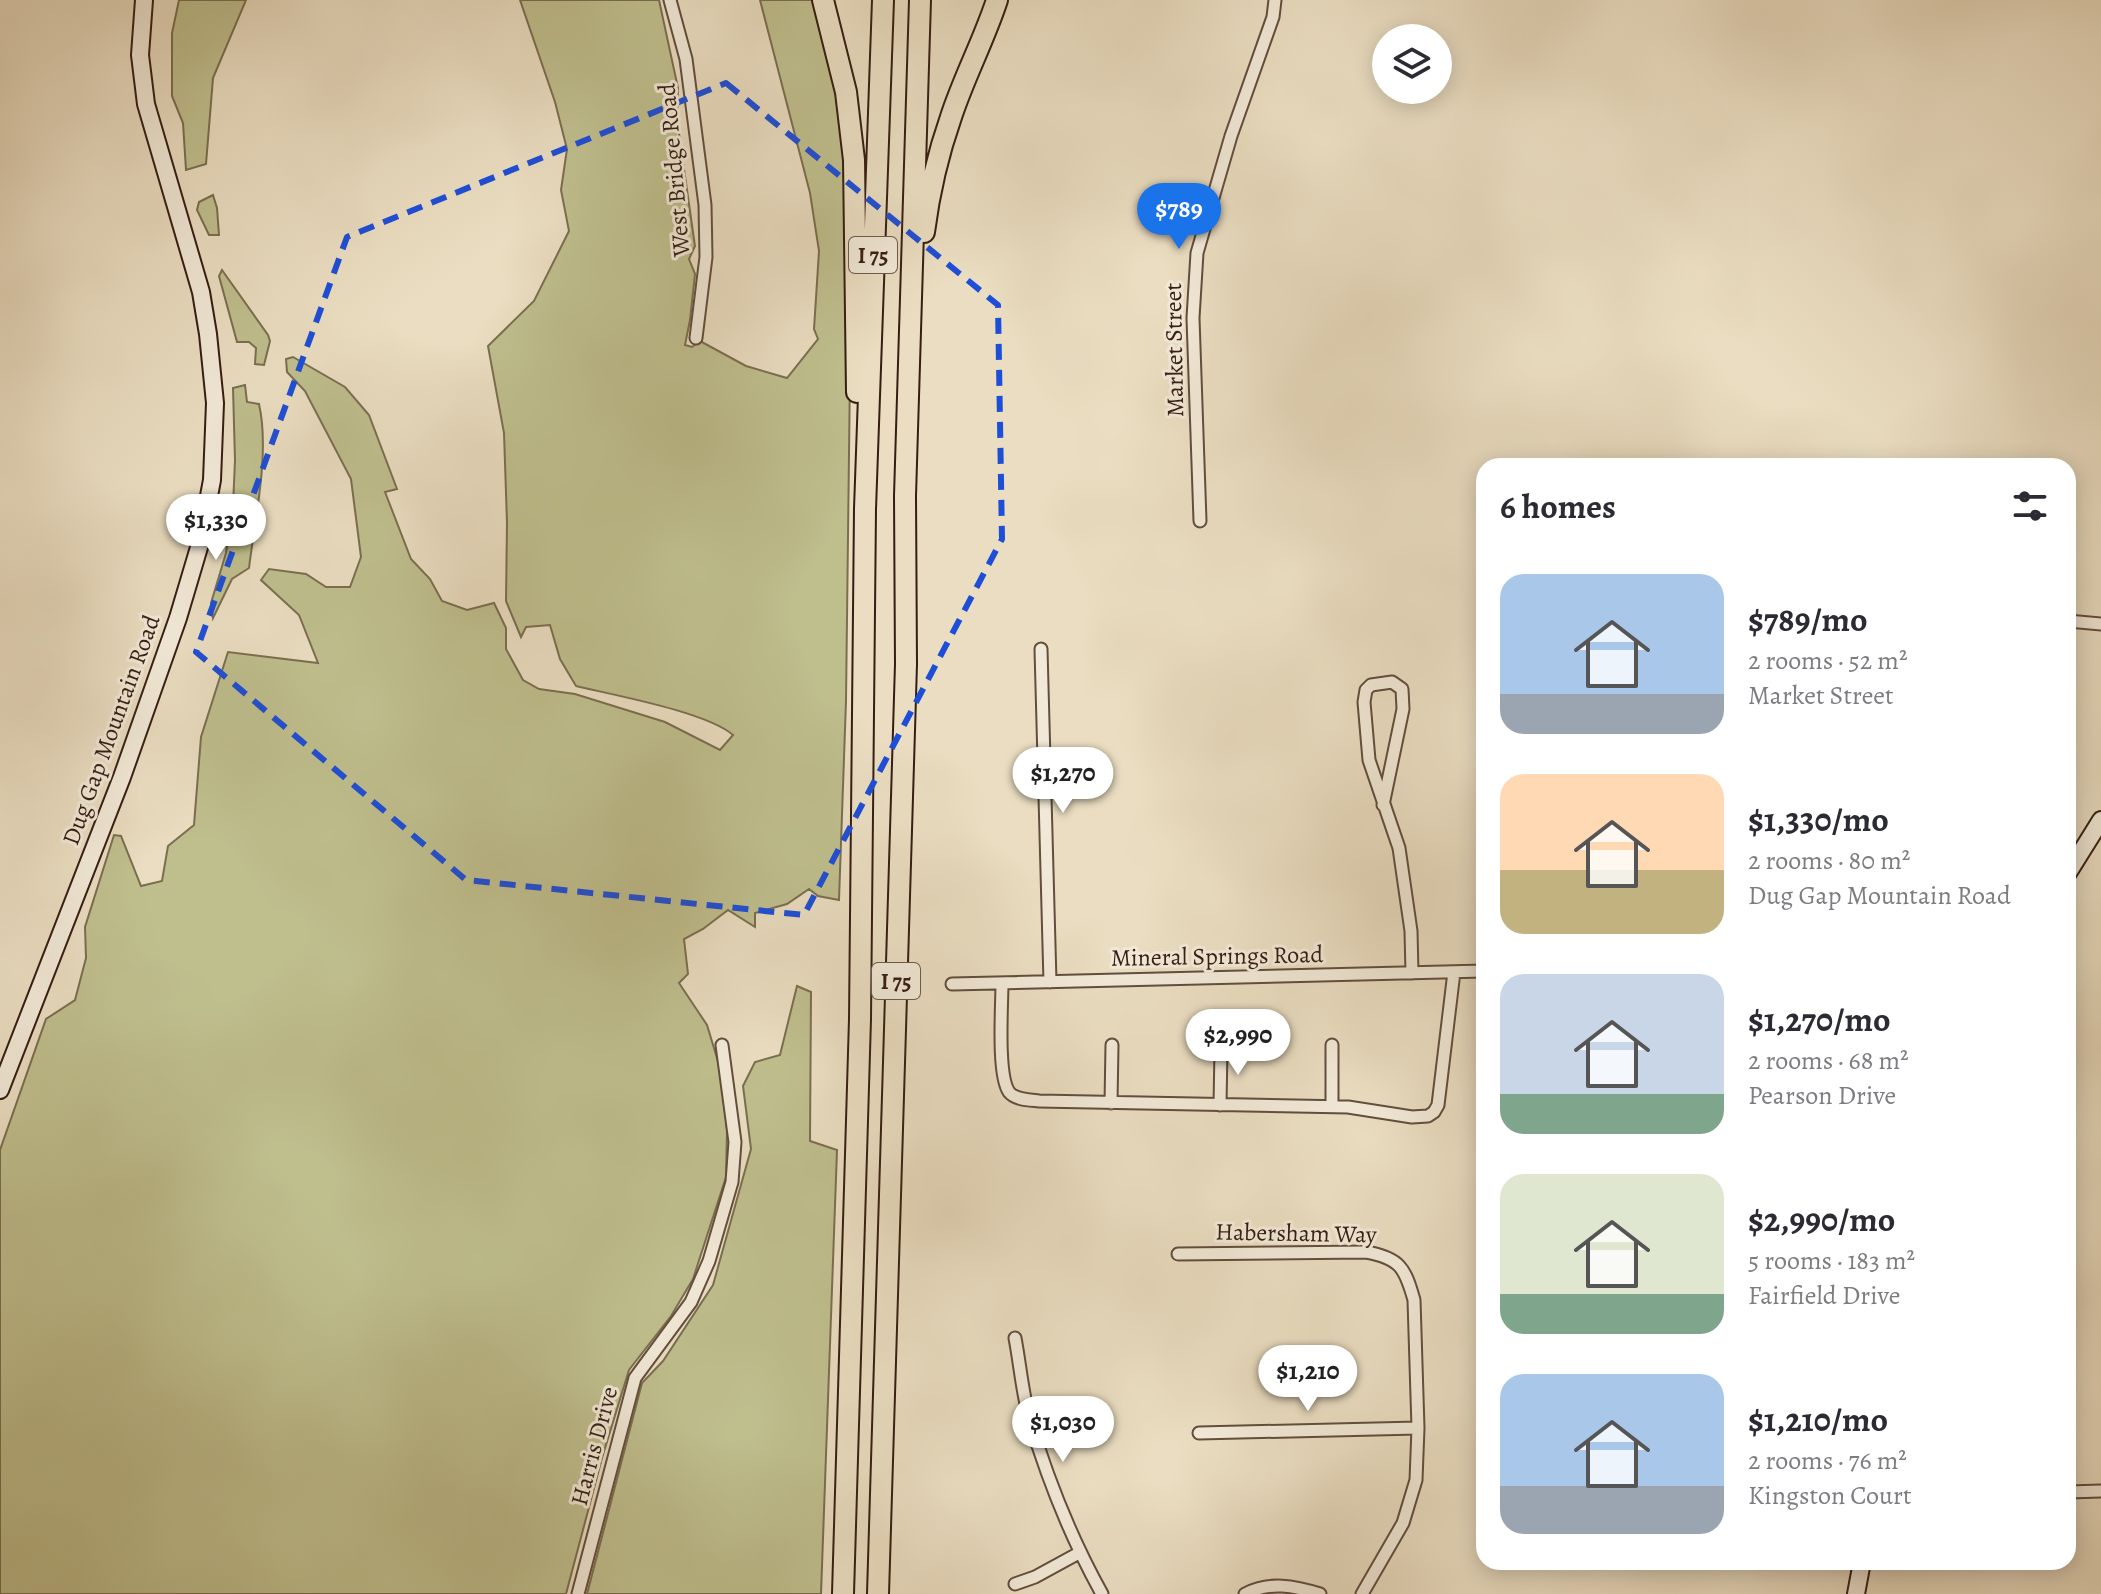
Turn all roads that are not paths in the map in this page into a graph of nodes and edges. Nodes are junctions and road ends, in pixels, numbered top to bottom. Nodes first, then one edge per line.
1 (144, 0) edge
2 (670, 0) edge
3 (823, 0) edge
4 (883, 0) edge
5 (920, 0) edge
6 (997, 0) edge
7 (1275, 0) edge
8 (911, 275) junction
9 (696, 338) dead end
10 (865, 509) junction
11 (1200, 521) dead end
12 (2076, 622) edge
13 (2101, 624) edge
14 (1041, 649) dead end
15 (1383, 805) junction
16 (2101, 820) edge
17 (2076, 860) edge
18 (1476, 971) edge
19 (1454, 972) junction
20 (1412, 973) junction
21 (1050, 982) junction
22 (1002, 983) junction
23 (952, 984) dead end
24 (722, 1045) dead end
25 (1112, 1045) dead end
26 (1332, 1045) dead end
27 (1221, 1049) dead end
28 (0, 1090) edge
29 (1111, 1103) junction
30 (1220, 1105) junction
31 (1332, 1106) junction
32 (1178, 1254) dead end
33 (1015, 1338) dead end
34 (1418, 1428) junction
35 (1199, 1433) dead end
36 (2101, 1491) edge
37 (2076, 1492) edge
38 (1079, 1553) junction
39 (1860, 1570) edge
40 (1015, 1584) dead end
41 (578, 1594) edge
42 (843, 1594) edge
43 (878, 1594) edge
44 (1102, 1594) edge
45 (1245, 1594) edge
46 (1320, 1594) edge
47 (1362, 1594) edge
48 (1856, 1594) edge

1 - 28 street, Dug Gap Mountain Road
2 - 9 street, West Bridge Road
3 - 10 highway
4 - 10 highway, I 75
5 - 8 highway, I 75
6 - 8 highway
7 - 11 street, Market Street
8 - 43 highway, I 75
10 - 42 highway, I 75
12 - 13 street
14 - 21 street
15 - 15 street
15 - 20 street
16 - 17 street
18 - 19 street, Mineral Springs Road
19 - 20 street, Mineral Springs Road
19 - 31 street
20 - 21 street, Mineral Springs Road
21 - 22 street, Mineral Springs Road
22 - 23 street, Mineral Springs Road
22 - 29 street
24 - 41 street, Harris Drive
25 - 29 street
26 - 31 street
27 - 30 street
29 - 30 street
30 - 31 street
32 - 34 street, Habersham Way
33 - 38 street
34 - 35 street
34 - 47 street, Habersham Way
36 - 37 street
38 - 40 street
38 - 44 street
39 - 48 street
45 - 46 street

